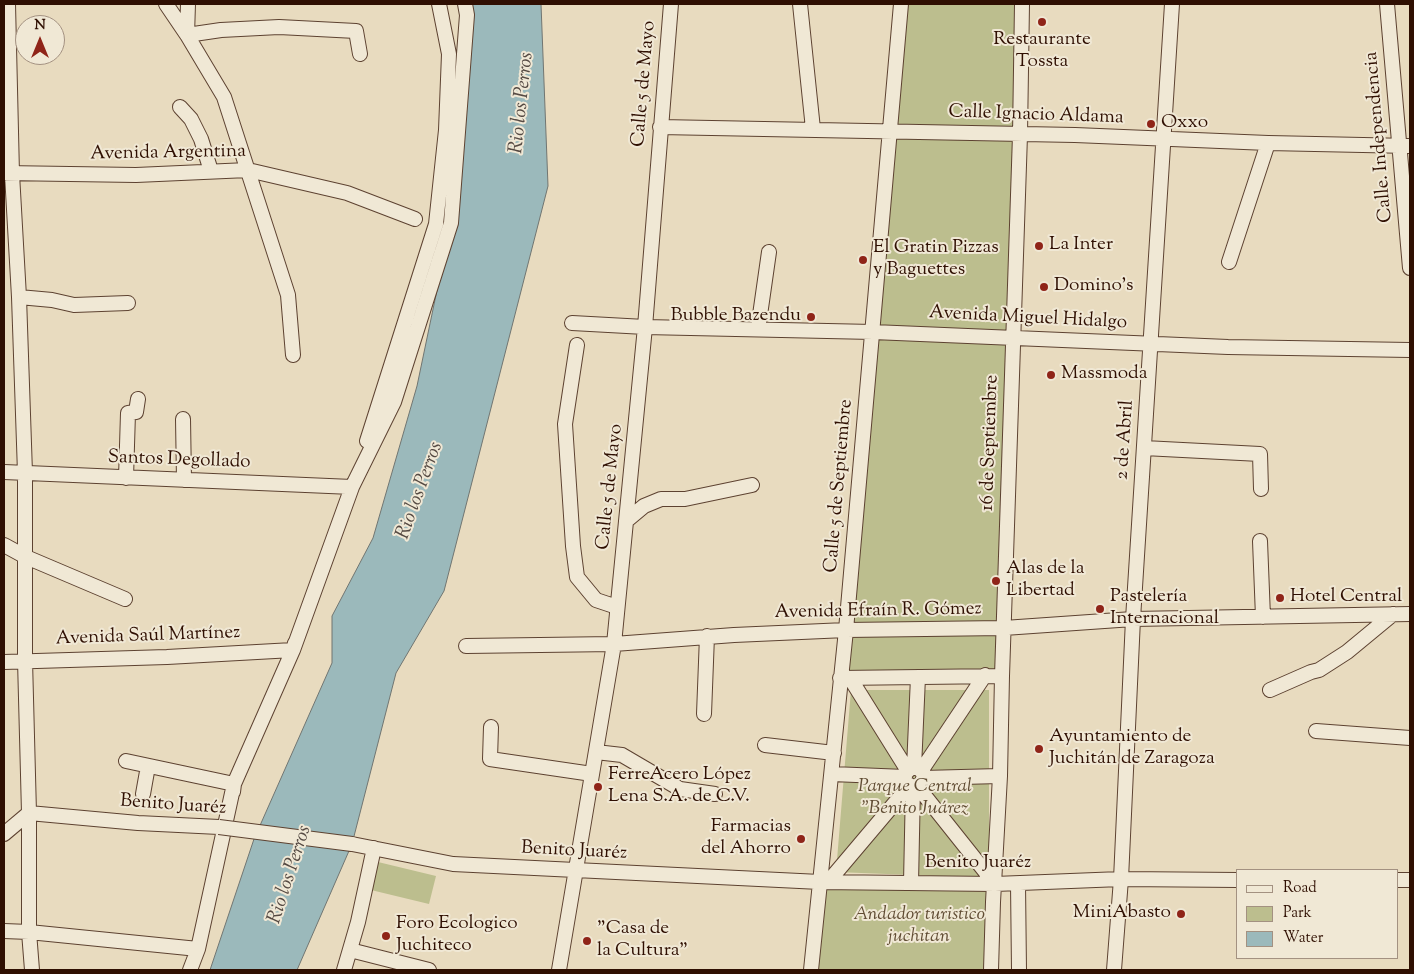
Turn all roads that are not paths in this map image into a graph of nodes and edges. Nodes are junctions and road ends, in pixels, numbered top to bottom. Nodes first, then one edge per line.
1 (8, 4) edge
2 (166, 4) edge
3 (188, 4) edge
4 (439, 4) edge
5 (465, 4) edge
6 (671, 4) edge
7 (800, 4) edge
8 (901, 4) edge
9 (1022, 4) edge
10 (1172, 4) edge
11 (1387, 4) edge
12 (187, 35) junction
13 (360, 54) dead end
14 (180, 107) dead end
15 (660, 127) junction
16 (813, 129) junction
17 (890, 130) junction
18 (1020, 135) junction
19 (1164, 140) junction
20 (1268, 144) junction
21 (1405, 145) edge
22 (248, 170) junction
23 (212, 171) junction
24 (8, 173) edge
25 (415, 219) dead end
26 (1409, 235) edge
27 (769, 252) dead end
28 (1229, 262) dead end
29 (1410, 268) edge
30 (19, 297) junction
31 (128, 302) dead end
32 (572, 324) dead end
33 (645, 327) junction
34 (758, 329) junction
35 (873, 332) junction
36 (1014, 337) junction
37 (1151, 344) junction
38 (577, 345) dead end
39 (1410, 350) edge
40 (293, 355) dead end
41 (138, 399) dead end
42 (183, 418) dead end
43 (1144, 448) junction
44 (4, 472) edge
45 (25, 473) junction
46 (126, 478) junction
47 (184, 480) junction
48 (752, 485) dead end
49 (352, 487) junction
50 (1261, 489) dead end
51 (626, 520) junction
52 (1260, 542) dead end
53 (4, 545) edge
54 (26, 557) junction
55 (125, 599) dead end
56 (618, 607) junction
57 (1393, 614) junction
58 (1410, 614) edge
59 (1264, 617) junction
60 (1134, 619) junction
61 (1004, 628) junction
62 (846, 630) junction
63 (708, 636) junction
64 (614, 644) junction
65 (466, 646) dead end
66 (293, 650) junction
67 (25, 660) junction
68 (4, 662) edge
69 (985, 675) junction
70 (1002, 676) junction
71 (918, 677) junction
72 (845, 678) junction
73 (1270, 690) dead end
74 (704, 714) dead end
75 (491, 727) dead end
76 (1316, 731) dead end
77 (1410, 738) edge
78 (765, 745) dead end
79 (596, 752) junction
80 (834, 753) junction
81 (126, 761) dead end
82 (148, 766) junction
83 (592, 774) junction
84 (832, 774) junction
85 (1000, 776) junction
86 (914, 778) junction
87 (234, 784) junction
88 (143, 794) dead end
89 (715, 794) dead end
90 (29, 813) junction
91 (4, 834) edge
92 (374, 848) junction
93 (576, 871) junction
94 (1121, 879) junction
95 (1236, 880) edge
96 (824, 882) junction
97 (911, 883) junction
98 (995, 884) junction
99 (1018, 884) junction
100 (4, 931) edge
101 (29, 932) junction
102 (198, 949) junction
103 (350, 950) junction
104 (32, 970) edge
105 (190, 970) edge
106 (344, 970) edge
107 (430, 970) edge
108 (559, 970) edge
109 (811, 970) edge
110 (991, 970) edge
111 (1018, 970) edge
112 (1114, 970) edge

1 - 24 street
2 - 12 street
3 - 12 street
4 - 49 street
5 - 49 street
6 - 15 street, Calle 5 de Mayo
7 - 16 street
8 - 17 street, Calle 5 de Septiembre
9 - 18 street, 16 de Septiembre
10 - 19 street, 2 de Abril
11 - 21 street, Calle. Independencia
12 - 13 street
12 - 22 street
14 - 23 street
15 - 16 street, Calle Ignacio Aldama
15 - 33 street, Calle 5 de Mayo
16 - 17 street, Calle Ignacio Aldama
17 - 18 street, Calle Ignacio Aldama
17 - 35 street, Calle 5 de Septiembre
18 - 19 street, Calle Ignacio Aldama
18 - 36 street, 16 de Septiembre
19 - 20 street, Calle Ignacio Aldama
19 - 37 street, 2 de Abril
20 - 21 street, Calle Ignacio Aldama
20 - 28 street
21 - 26 street, Calle. Independencia
22 - 23 street, Avenida Argentina
22 - 25 street, Avenida Argentina
22 - 40 street
23 - 24 street, Avenida Argentina
24 - 30 street
26 - 29 street, Calle. Independencia
27 - 34 street
30 - 31 street
30 - 45 street
32 - 33 street, Avenida Miguel Hidalgo
33 - 34 street, Avenida Miguel Hidalgo
33 - 51 street, Calle 5 de Mayo
34 - 35 street, Avenida Miguel Hidalgo
35 - 36 street, Avenida Miguel Hidalgo
35 - 62 street, Calle 5 de Septiembre
36 - 37 street, Avenida Miguel Hidalgo
36 - 61 street, 16 de Septiembre
37 - 39 street, Avenida Miguel Hidalgo
37 - 43 street, 2 de Abril
38 - 56 street
41 - 46 street
42 - 47 street
43 - 50 street
43 - 60 street, 2 de Abril
44 - 45 street, Santos Degollado
45 - 46 street, Santos Degollado
45 - 54 street
46 - 47 street, Santos Degollado
47 - 49 street, Santos Degollado
48 - 51 street
49 - 66 street
51 - 56 street, Calle 5 de Mayo
52 - 59 street
53 - 54 street
54 - 55 street
54 - 67 street
56 - 64 street, Calle 5 de Mayo
57 - 58 street, Avenida Efraín R. Gómez
57 - 59 street, Avenida Efraín R. Gómez
57 - 73 street
59 - 60 street, Avenida Efraín R. Gómez
60 - 61 street, Avenida Efraín R. Gómez
60 - 94 street, 2 de Abril
61 - 62 street, Avenida Efraín R. Gómez
61 - 70 street, 16 de Septiembre
62 - 63 street, Avenida Efraín R. Gómez
62 - 72 street, Calle 5 de Septiembre
63 - 64 street, Avenida Efraín R. Gómez
63 - 74 street
64 - 65 street, Avenida Efraín R. Gómez
64 - 79 street, Calle 5 de Mayo
66 - 67 street, Avenida Saúl Martínez
66 - 87 street
67 - 68 street, Avenida Saúl Martínez
67 - 90 street
69 - 70 street
69 - 71 street
69 - 86 street
70 - 85 street, 16 de Septiembre
71 - 72 street
71 - 86 street
72 - 80 street, Calle 5 de Septiembre
72 - 86 street
75 - 83 street
76 - 77 street
78 - 80 street
79 - 83 street, Calle 5 de Mayo
79 - 89 street
80 - 84 street, Calle 5 de Septiembre
81 - 82 street
82 - 87 street
82 - 88 street
83 - 93 street, Calle 5 de Mayo
84 - 86 street
84 - 96 street, Calle 5 de Septiembre
85 - 86 street
85 - 98 street, 16 de Septiembre
86 - 96 street
86 - 97 street
86 - 98 street
87 - 102 street
90 - 91 street
90 - 92 street, Benito Juaréz, bridge
90 - 101 street
92 - 93 street, Benito Juaréz
92 - 103 street
93 - 96 street, Benito Juaréz
93 - 108 street, Calle 5 de Mayo
94 - 95 street, Benito Juaréz
94 - 99 street, Benito Juaréz
94 - 112 street, 2 de Abril
96 - 97 street, Benito Juaréz
96 - 109 street, Calle 5 de Septiembre
97 - 98 street, Benito Juaréz
98 - 99 street, Benito Juaréz
98 - 110 street, 16 de Septiembre
99 - 111 street
100 - 101 street
101 - 102 street
101 - 104 street
102 - 105 street
103 - 106 street
103 - 107 street

